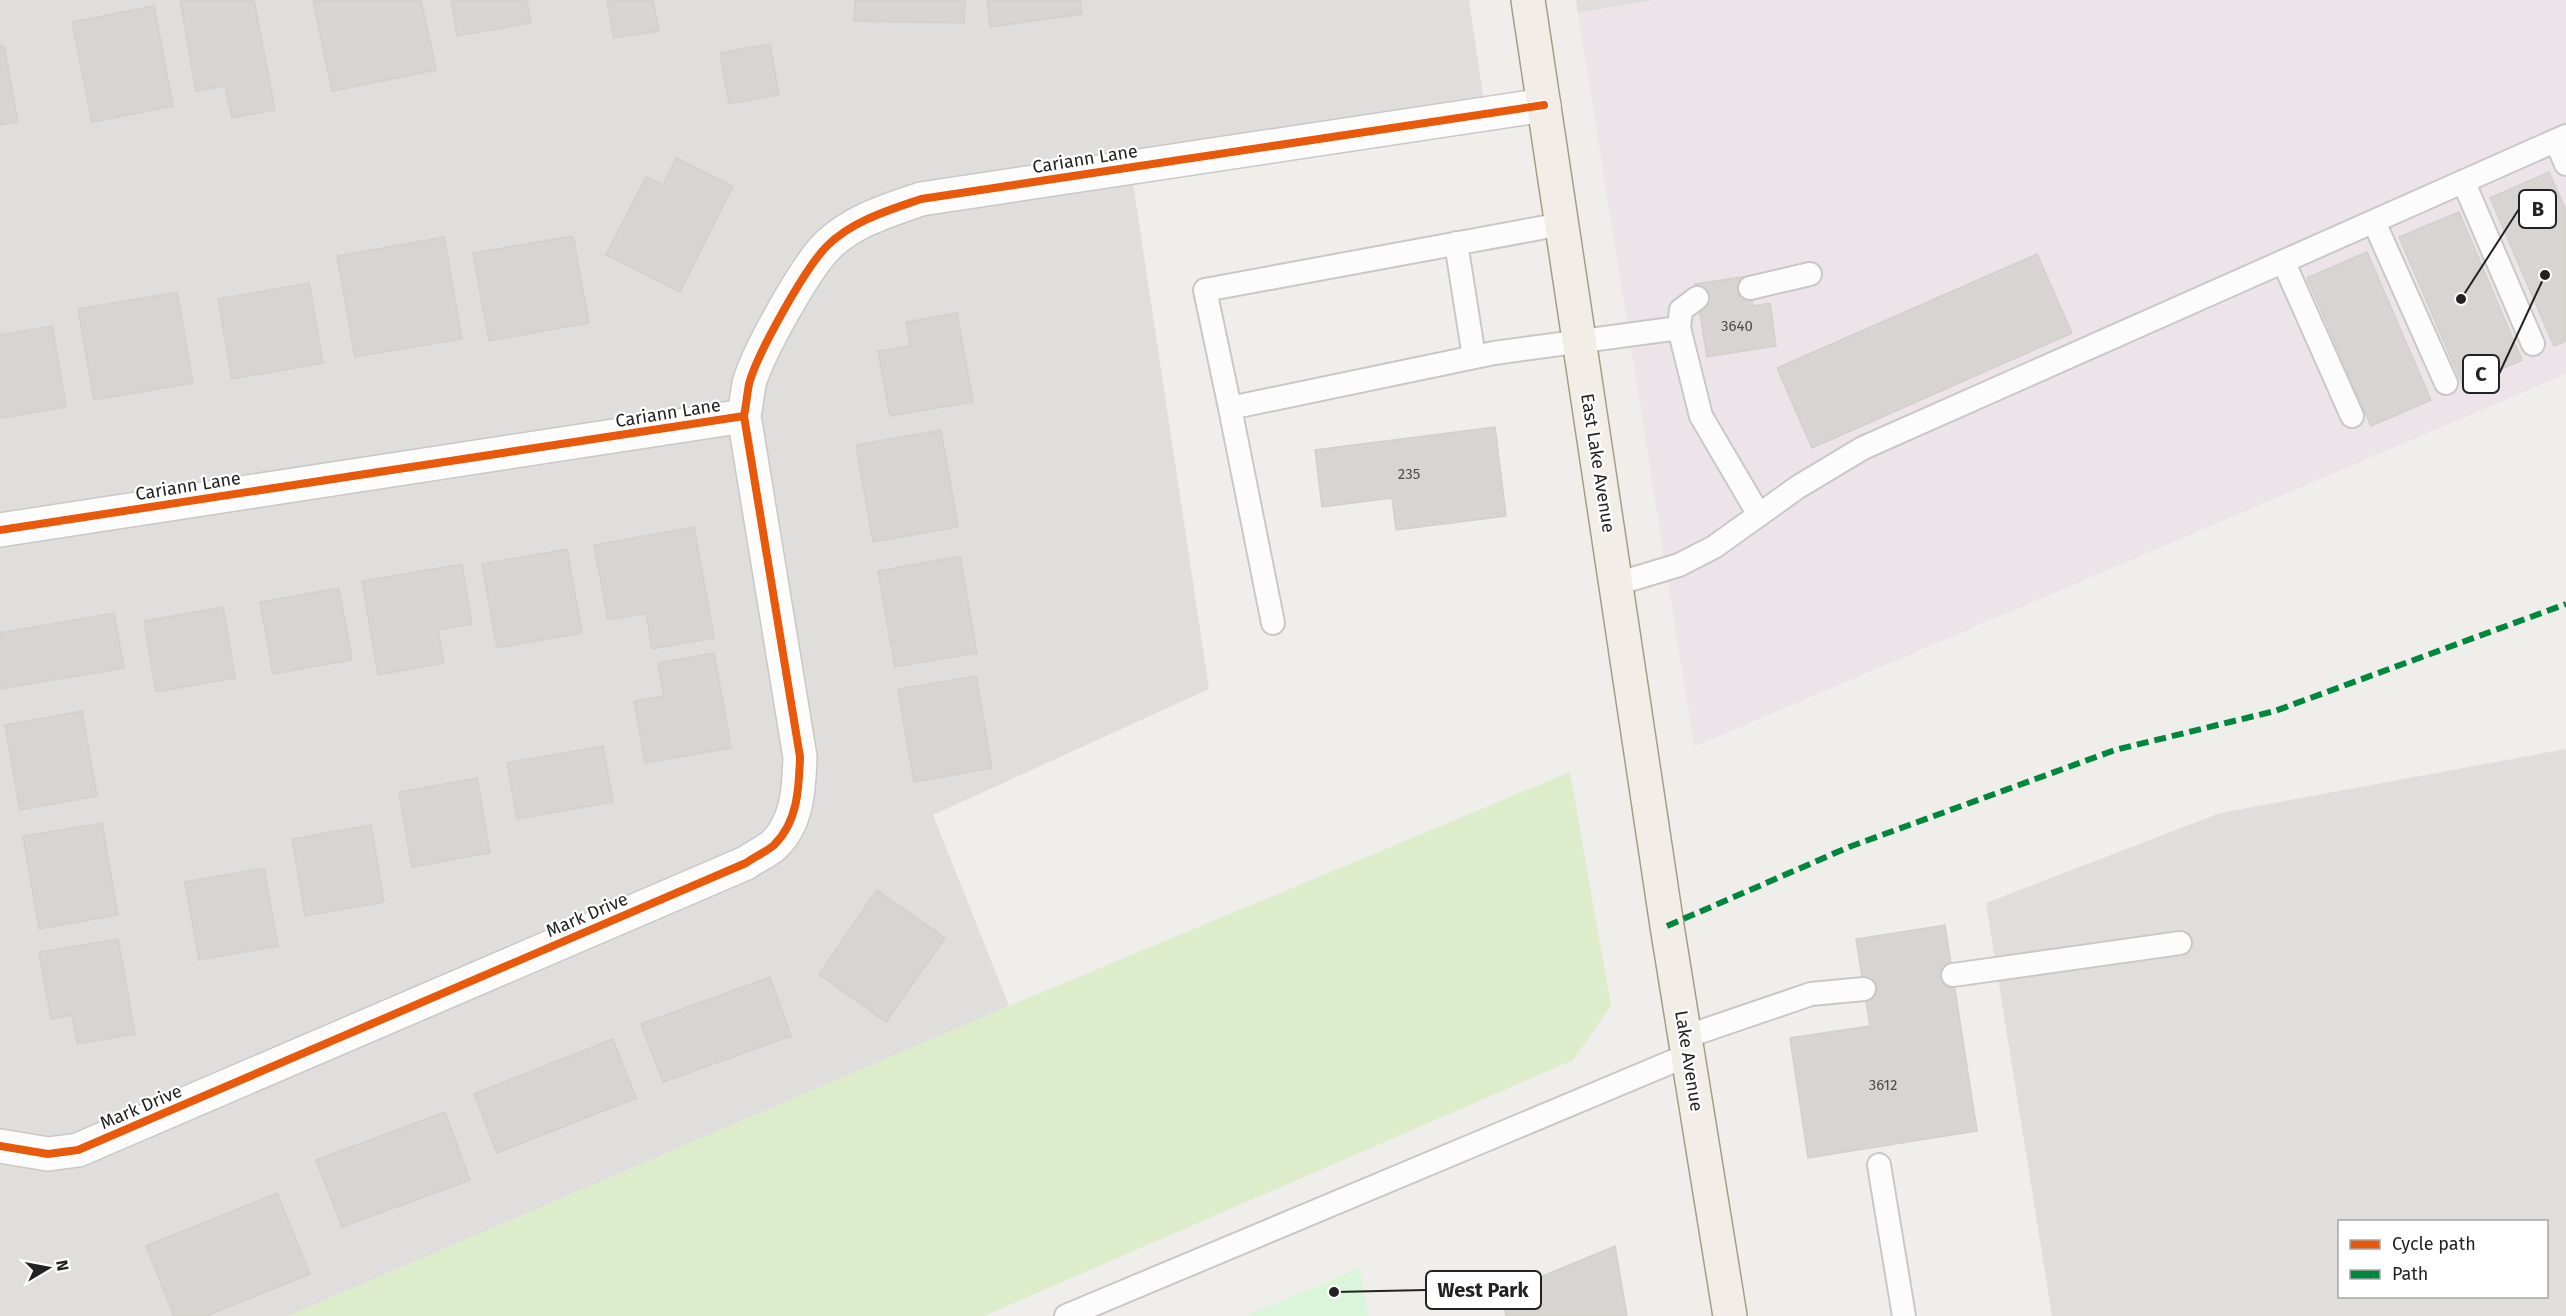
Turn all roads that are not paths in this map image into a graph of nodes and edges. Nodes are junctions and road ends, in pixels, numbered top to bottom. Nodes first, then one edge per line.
1 (1528, 0) edge
2 (1544, 105) junction
3 (2561, 139) edge
4 (2566, 164) edge
5 (2464, 183) junction
6 (2374, 222) junction
7 (1562, 224) junction
8 (1456, 243) junction
9 (2284, 263) junction
10 (1810, 274) dead end
11 (1750, 288) dead end
12 (1697, 298) dead end
13 (1678, 328) junction
14 (1580, 341) junction
15 (2534, 344) dead end
16 (1474, 357) junction
17 (2446, 383) dead end
18 (1230, 408) junction
19 (744, 416) junction
20 (2352, 416) dead end
21 (1758, 515) junction
22 (0, 531) edge
23 (1616, 584) junction
24 (1273, 623) dead end
25 (1667, 926) joint
26 (2180, 943) dead end
27 (1953, 975) dead end
28 (1864, 989) dead end
29 (1687, 1046) junction
30 (0, 1146) edge
31 (1879, 1165) dead end
32 (1711, 1197) junction
33 (1066, 1316) edge
34 (1722, 1316) edge
35 (1730, 1316) edge
36 (1904, 1316) edge

1 - 2 main road, East Lake Avenue
2 - 7 main road, East Lake Avenue
2 - 19 street, Cariann Lane
3 - 4 lane
3 - 5 lane
5 - 6 lane
5 - 15 lane
6 - 9 lane
6 - 17 lane
7 - 8 lane
7 - 14 main road, East Lake Avenue
8 - 16 lane
8 - 18 lane
9 - 20 lane
9 - 21 lane
10 - 11 lane
12 - 13 lane
13 - 14 lane
13 - 21 lane
14 - 16 lane
14 - 23 main road, East Lake Avenue
16 - 18 lane
18 - 24 lane
19 - 22 street, Cariann Lane
19 - 30 street, Mark Drive
21 - 23 lane
23 - 25 main road, East Lake Avenue
25 - 29 main road, Lake Avenue
26 - 27 lane
28 - 29 lane
29 - 32 main road, Lake Avenue
29 - 33 lane
31 - 36 lane
32 - 34 main road, Lake Avenue
32 - 35 main road, Lake Avenue

